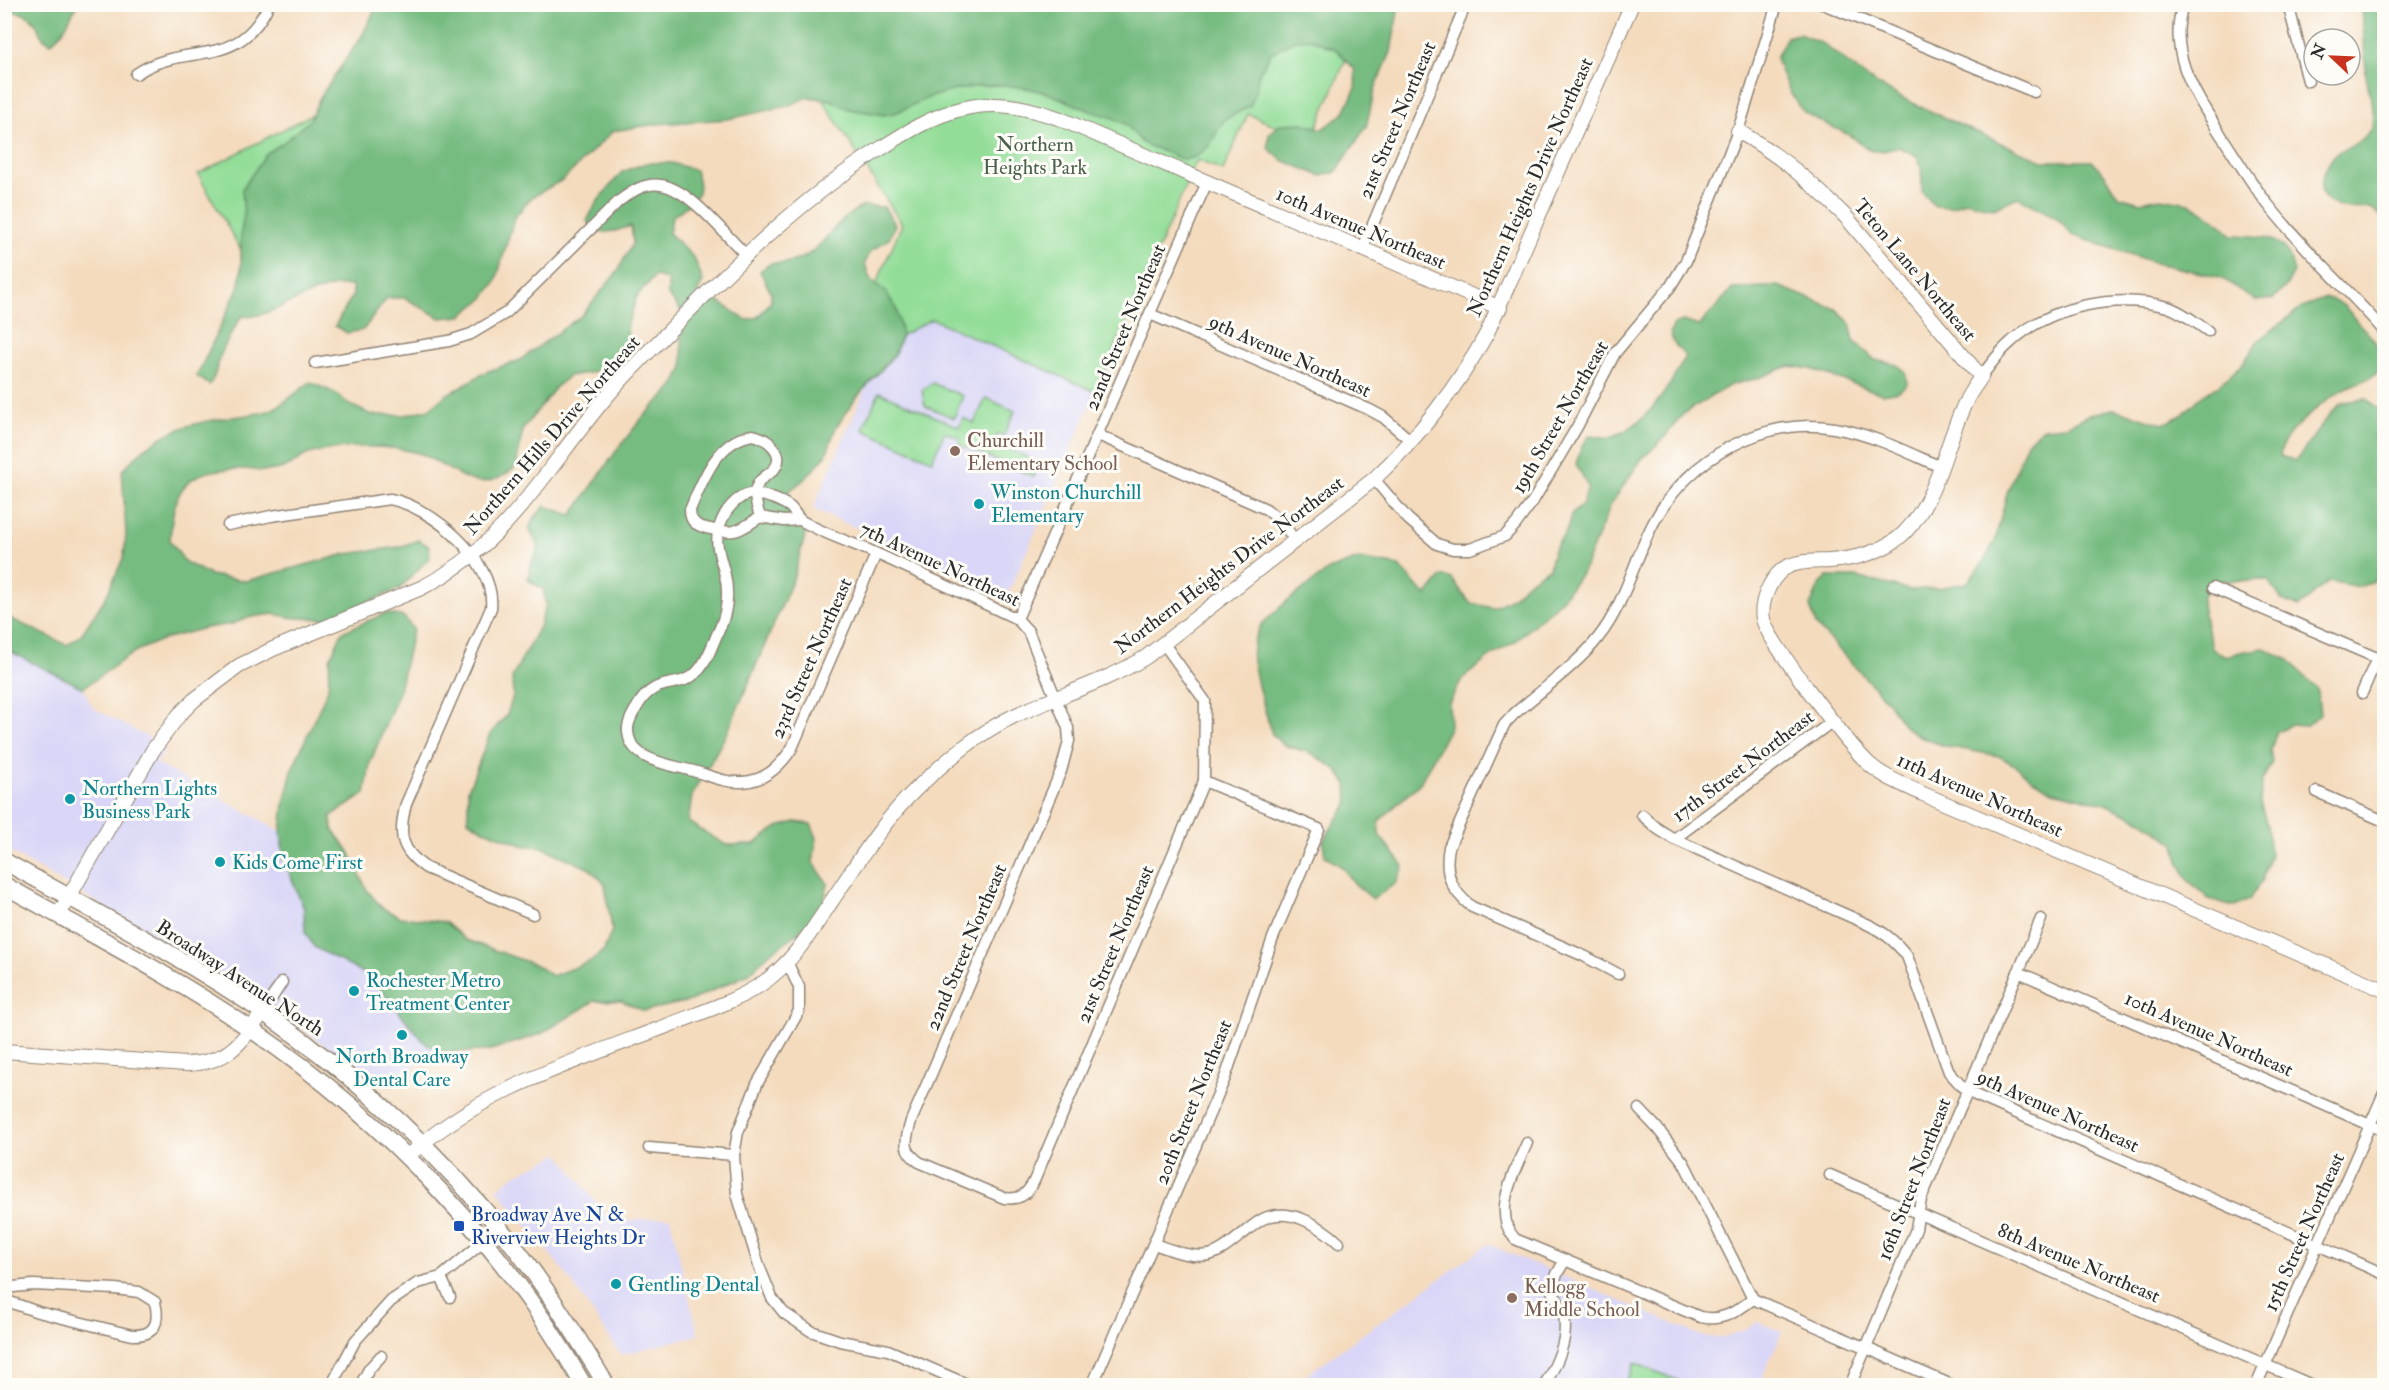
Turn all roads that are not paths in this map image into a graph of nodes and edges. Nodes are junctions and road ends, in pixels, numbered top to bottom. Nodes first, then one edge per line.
1 (269, 4) edge
2 (1466, 4) edge
3 (1632, 4) edge
4 (1777, 4) edge
5 (1823, 4) edge
6 (2183, 4) edge
7 (2288, 4) edge
8 (2302, 58) edge
9 (136, 74) dead end
10 (2034, 92) dead end
11 (1738, 131) junction
12 (1207, 182) junction
13 (1362, 249) junction
14 (746, 255) junction
15 (1500, 308) junction
16 (1150, 314) junction
17 (2208, 331) dead end
18 (2385, 331) edge
19 (315, 363) dead end
20 (1981, 377) junction
21 (1098, 435) junction
22 (1410, 440) junction
23 (1941, 467) junction
24 (1374, 480) junction
25 (755, 493) junction
26 (760, 517) junction
27 (800, 520) junction
28 (228, 525) dead end
29 (719, 529) junction
30 (1294, 541) junction
31 (876, 554) junction
32 (472, 556) junction
33 (2213, 588) dead end
34 (1017, 619) junction
35 (1164, 644) junction
36 (2381, 660) edge
37 (2362, 693) dead end
38 (1057, 698) junction
39 (1833, 721) junction
40 (1204, 781) junction
41 (2317, 792) dead end
42 (1642, 815) dead end
43 (2385, 821) edge
44 (1674, 839) junction
45 (4, 861) edge
46 (4, 885) edge
47 (68, 897) junction
48 (533, 914) dead end
49 (58, 915) junction
50 (2041, 919) dead end
51 (787, 962) junction
52 (2018, 972) junction
53 (1618, 974) dead end
54 (282, 982) dead end
55 (2385, 990) edge
56 (263, 1012) junction
57 (250, 1029) junction
58 (4, 1051) edge
59 (1966, 1091) junction
60 (2385, 1092) edge
61 (1639, 1109) dead end
62 (2370, 1125) junction
63 (2385, 1131) edge
64 (423, 1143) junction
65 (1527, 1143) dead end
66 (649, 1148) dead end
67 (734, 1155) junction
68 (407, 1157) junction
69 (1830, 1175) dead end
70 (961, 1180) joint
71 (1918, 1213) junction
72 (499, 1229) junction
73 (484, 1241) junction
74 (1339, 1243) dead end
75 (1154, 1244) junction
76 (2318, 1245) junction
77 (1565, 1260) junction
78 (2385, 1274) edge
79 (441, 1277) junction
80 (4, 1288) edge
81 (450, 1297) dead end
82 (1753, 1299) junction
83 (4, 1300) edge
84 (1866, 1348) junction
85 (381, 1356) dead end
86 (2266, 1364) junction
87 (331, 1386) edge
88 (360, 1386) edge
89 (584, 1386) edge
90 (607, 1386) edge
91 (971, 1386) edge
92 (1092, 1386) edge
93 (1544, 1386) edge
94 (1850, 1386) edge
95 (1954, 1386) edge
96 (2256, 1386) edge
97 (2314, 1386) edge

1 - 9 street
2 - 13 street, 21st Street Northeast
3 - 15 street, Northern Heights Drive Northeast
4 - 11 street, 19th Street Northeast
5 - 10 street
6 - 18 street
7 - 8 street
11 - 20 street, Teton Lane Northeast
11 - 24 street, 19th Street Northeast
12 - 13 street, 10th Avenue Northeast
12 - 14 street, Northern Hills Drive Northeast
12 - 16 street, 22nd Street Northeast
13 - 15 street, 10th Avenue Northeast
14 - 19 street
14 - 32 street, Northern Hills Drive Northeast
15 - 22 street, Northern Heights Drive Northeast
16 - 21 street, 22nd Street Northeast
16 - 22 street, 9th Avenue Northeast
17 - 20 street
20 - 23 street
21 - 30 street
21 - 34 street, 22nd Street Northeast
22 - 24 street, Northern Heights Drive Northeast
23 - 39 street, 11th Avenue Northeast
23 - 53 street
24 - 30 street, Northern Heights Drive Northeast
25 - 26 street
25 - 27 street
25 - 29 street
25 - 29 street
26 - 27 street
26 - 29 street
27 - 31 street, 7th Avenue Northeast
28 - 32 street
29 - 31 street, 23rd Street Northeast
30 - 35 street, Northern Heights Drive Northeast
31 - 34 street, 7th Avenue Northeast
32 - 47 street, Northern Hills Drive Northeast
32 - 48 street
33 - 36 street
34 - 38 street, 7th Avenue Northeast
35 - 38 street, Northern Heights Drive Northeast
35 - 40 street, 21st Street Northeast
36 - 37 street
38 - 51 street, Northern Heights Drive Northeast
38 - 70 street, 22nd Street Northeast
39 - 44 street, 17th Street Northeast
39 - 55 street, 11th Avenue Northeast
40 - 70 street, 21st Street Northeast
40 - 75 street, 20th Street Northeast
41 - 43 street
42 - 44 street, 9th Avenue Northeast
44 - 59 street, 9th Avenue Northeast
45 - 47 main road, Broadway Avenue North
46 - 49 main road, Broadway Avenue North
47 - 49 street, Northern Hills Drive Northeast
47 - 56 main road, Broadway Avenue North
49 - 57 main road, Broadway Avenue North
50 - 52 street, 16th Street Northeast
51 - 64 street, Northern Heights Drive Northeast
51 - 67 street
52 - 59 street, 16th Street Northeast
52 - 62 street, 10th Avenue Northeast
54 - 56 street
56 - 57 street
56 - 64 main road, Broadway Avenue North
57 - 58 street
57 - 68 main road, Broadway Avenue North
59 - 71 street, 16th Street Northeast
59 - 76 street, 9th Avenue Northeast
60 - 62 street, 15th Street Northeast
61 - 82 street
62 - 63 street, 10th Avenue Northeast
62 - 76 street, 15th Street Northeast
64 - 68 street, Northern Heights Drive Northeast
64 - 72 main road, Broadway Avenue North
65 - 77 street
66 - 67 street
67 - 91 street
68 - 73 main road, Broadway Avenue North
69 - 71 street, 8th Avenue Northeast
71 - 84 street, 16th Street Northeast
71 - 86 street, 8th Avenue Northeast
72 - 73 street
72 - 90 main road, Broadway Avenue North
73 - 79 street
73 - 89 main road, Broadway Avenue North
74 - 75 street
75 - 92 street, 20th Street Northeast
76 - 78 street, 9th Avenue Northeast
76 - 86 street, 15th Street Northeast
77 - 82 street
77 - 93 street
79 - 81 street
79 - 87 street
80 - 83 street
82 - 84 street
84 - 94 street, 16th Street Northeast
84 - 95 street
85 - 88 street
86 - 96 street, 15th Street Northeast
86 - 97 street, 8th Avenue Northeast

